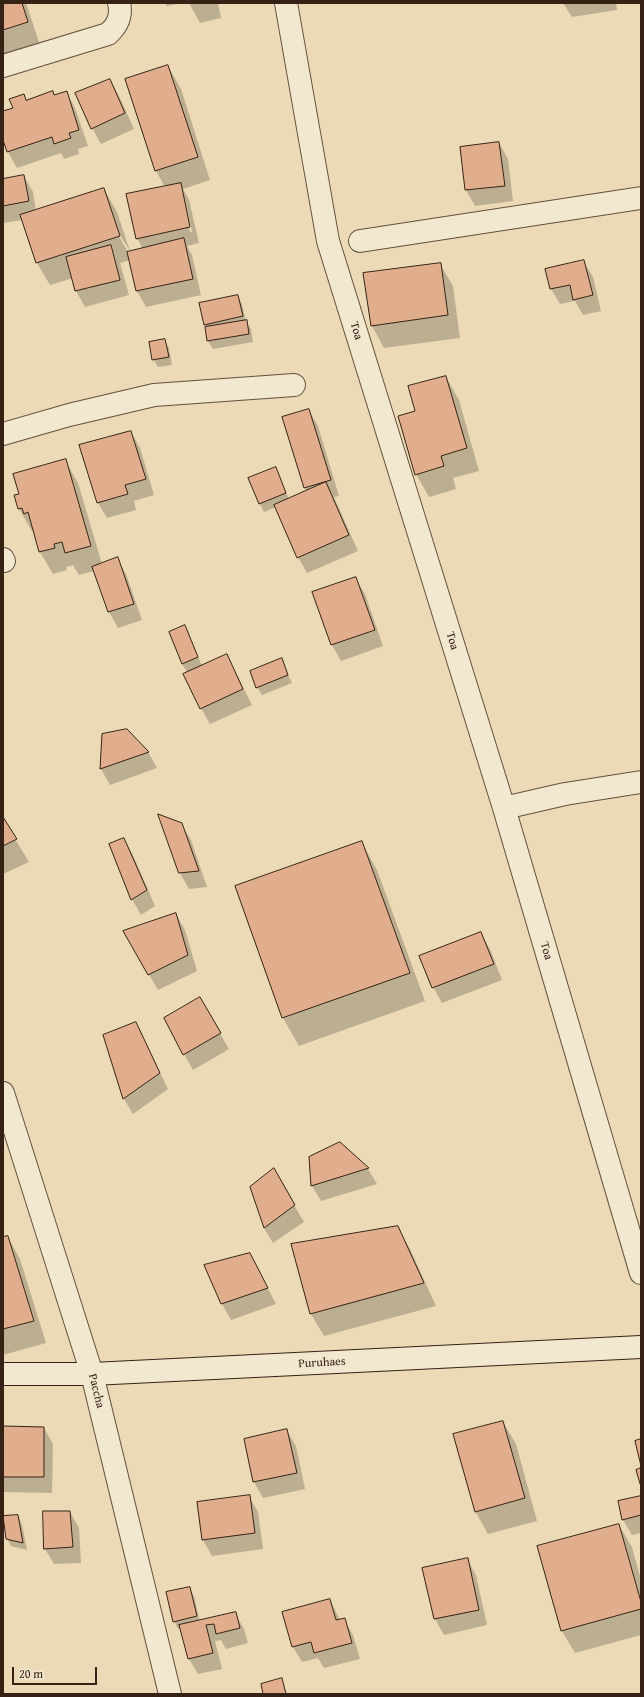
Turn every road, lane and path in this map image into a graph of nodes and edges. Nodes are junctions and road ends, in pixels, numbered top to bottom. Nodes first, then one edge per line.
1 (119, 3) edge
2 (286, 3) edge
3 (3, 66) edge
4 (641, 198) edge
5 (360, 240) dead end
6 (294, 385) dead end
7 (3, 434) edge
8 (641, 782) edge
9 (504, 808) junction
10 (3, 1093) edge
11 (641, 1273) edge
12 (641, 1347) edge
13 (3, 1374) edge
14 (92, 1374) junction
15 (170, 1694) edge

1 - 3 street
2 - 9 street, Toa
4 - 5 street
6 - 7 street
8 - 9 street
9 - 11 street, Toa
10 - 14 street, Paccha
12 - 14 street, Puruhaes
13 - 14 street, Puruhaes
14 - 15 street, Paccha

